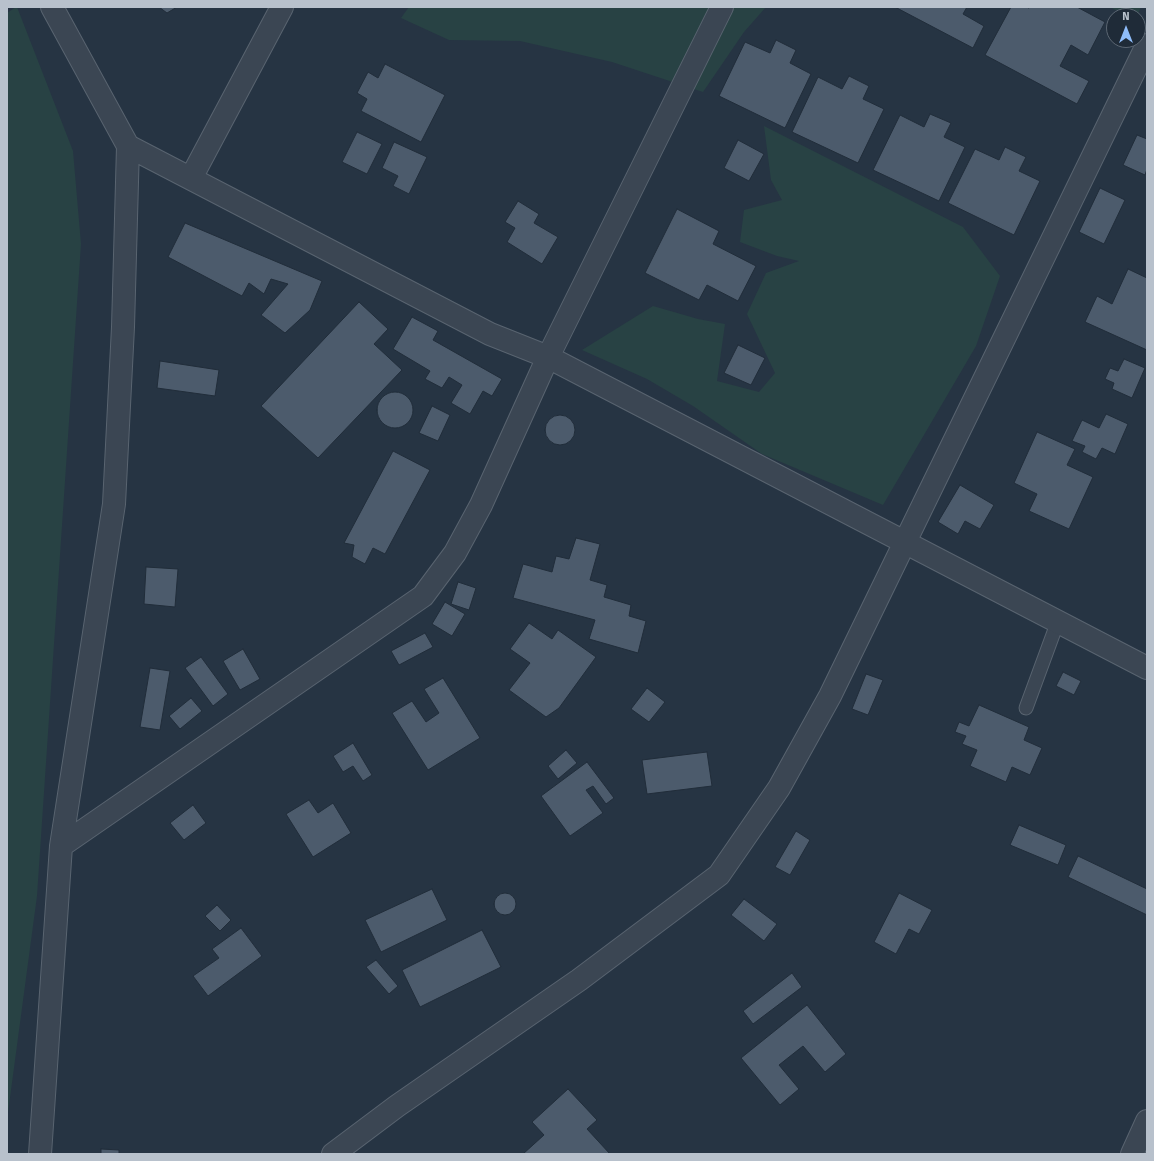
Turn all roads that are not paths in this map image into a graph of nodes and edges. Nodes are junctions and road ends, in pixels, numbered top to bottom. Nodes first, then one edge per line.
1 (52, 7) edge
2 (282, 7) edge
3 (722, 7) edge
4 (1147, 45) edge
5 (128, 146) junction
6 (191, 178) junction
7 (548, 357) junction
8 (906, 542) junction
9 (1058, 621) junction
10 (1147, 668) edge
11 (1026, 708) dead end
12 (61, 846) junction
13 (1147, 1121) edge
14 (40, 1154) edge
15 (334, 1154) edge
16 (1132, 1154) edge

1 - 5 street
2 - 6 street
3 - 7 street
4 - 8 street
5 - 6 street
5 - 12 street
6 - 7 street
7 - 8 street
7 - 12 street
8 - 9 street
8 - 15 street
9 - 10 street
9 - 11 lane
12 - 14 street
13 - 16 street

